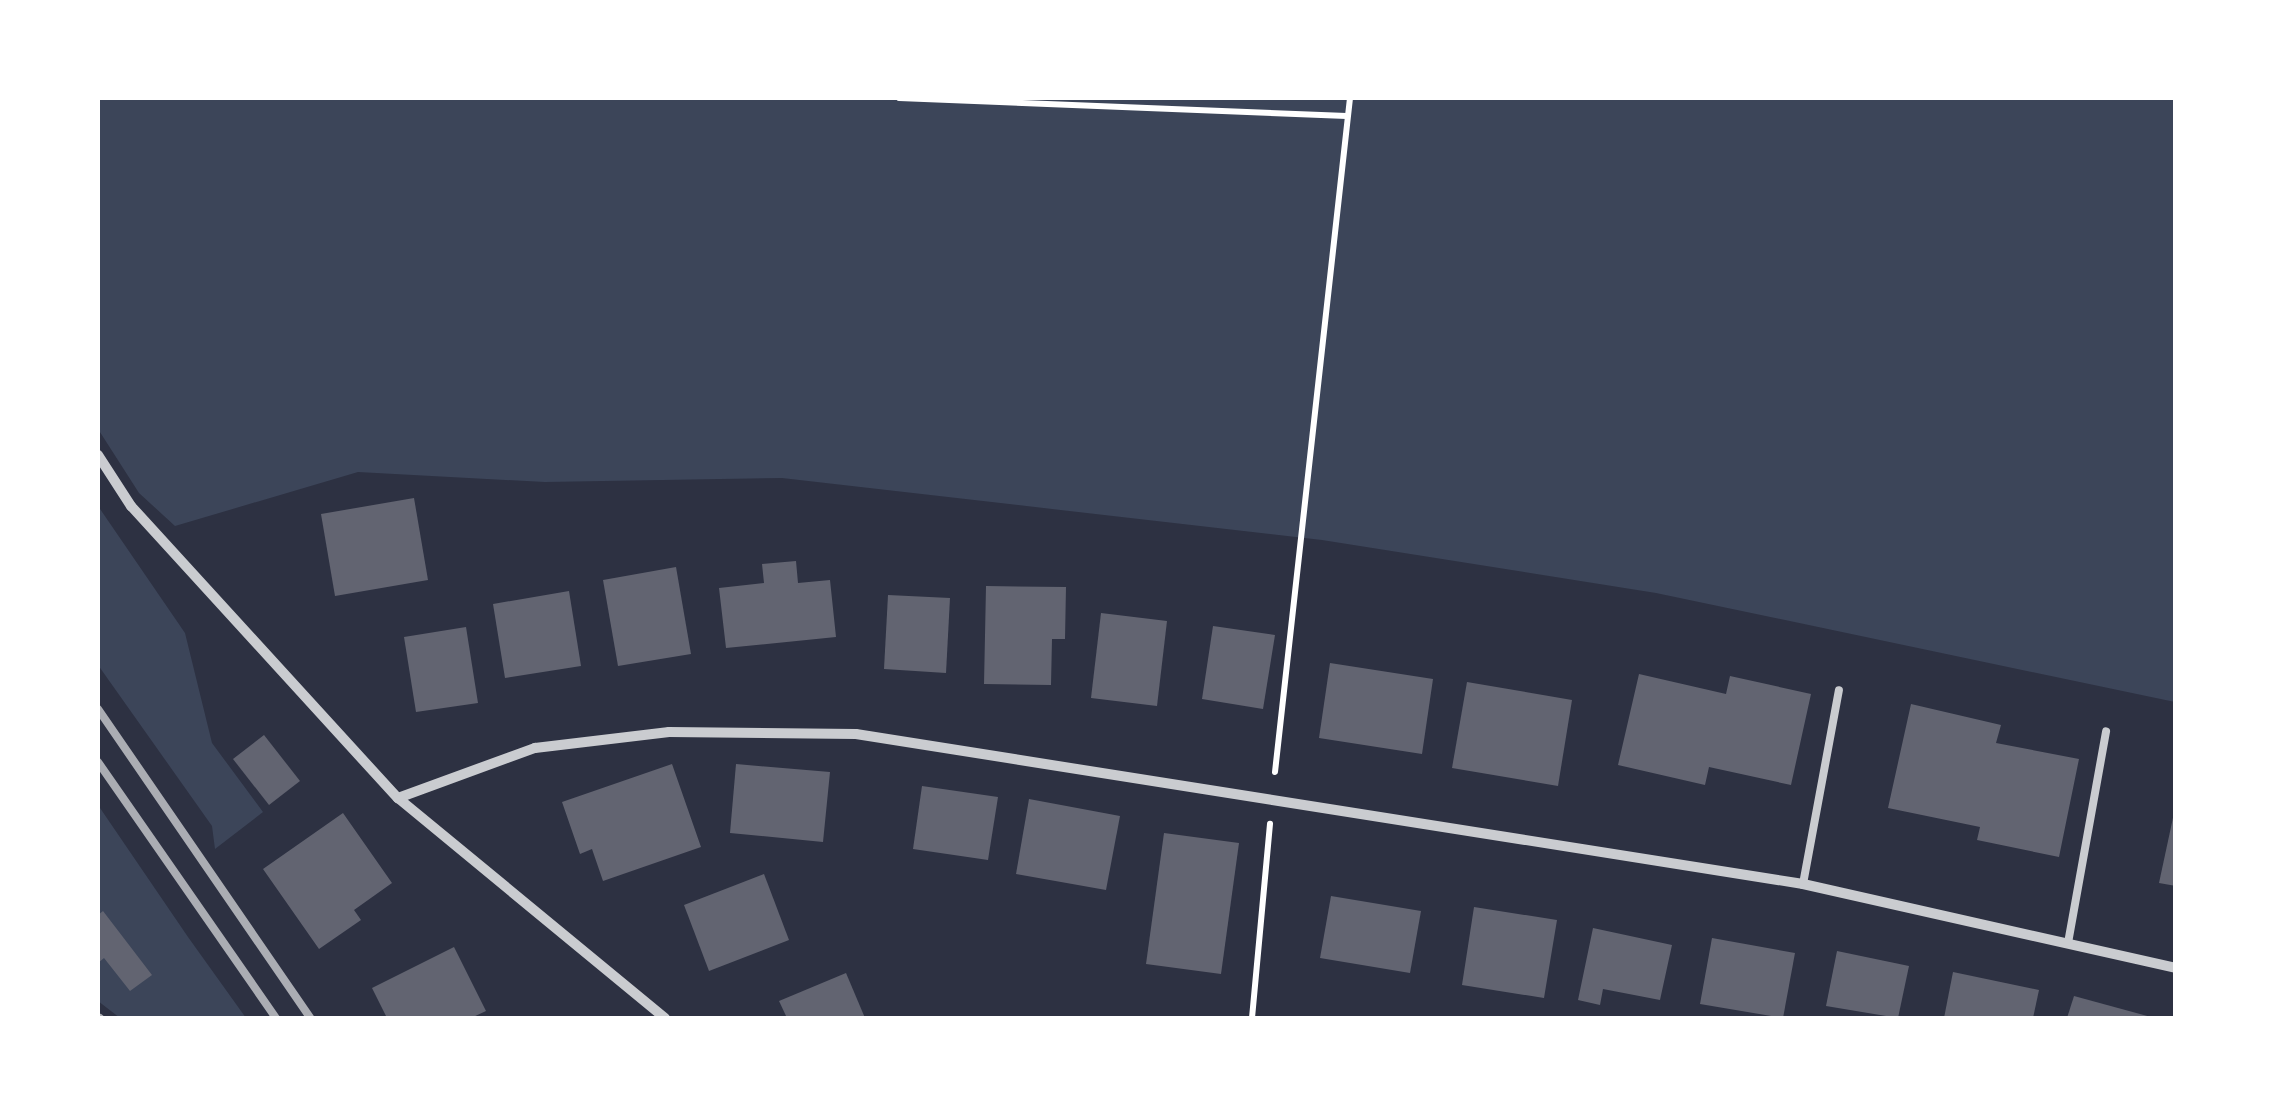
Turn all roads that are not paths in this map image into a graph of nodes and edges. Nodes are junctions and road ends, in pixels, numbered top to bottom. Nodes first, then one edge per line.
1 (98, 456) edge
2 (1839, 690) dead end
3 (2106, 731) dead end
4 (398, 798) junction
5 (1802, 884) junction
6 (2068, 943) junction
7 (2176, 968) edge
8 (666, 1018) edge

1 - 4 street
2 - 5 lane
3 - 6 lane
4 - 5 street
4 - 8 street
5 - 6 street
6 - 7 street

